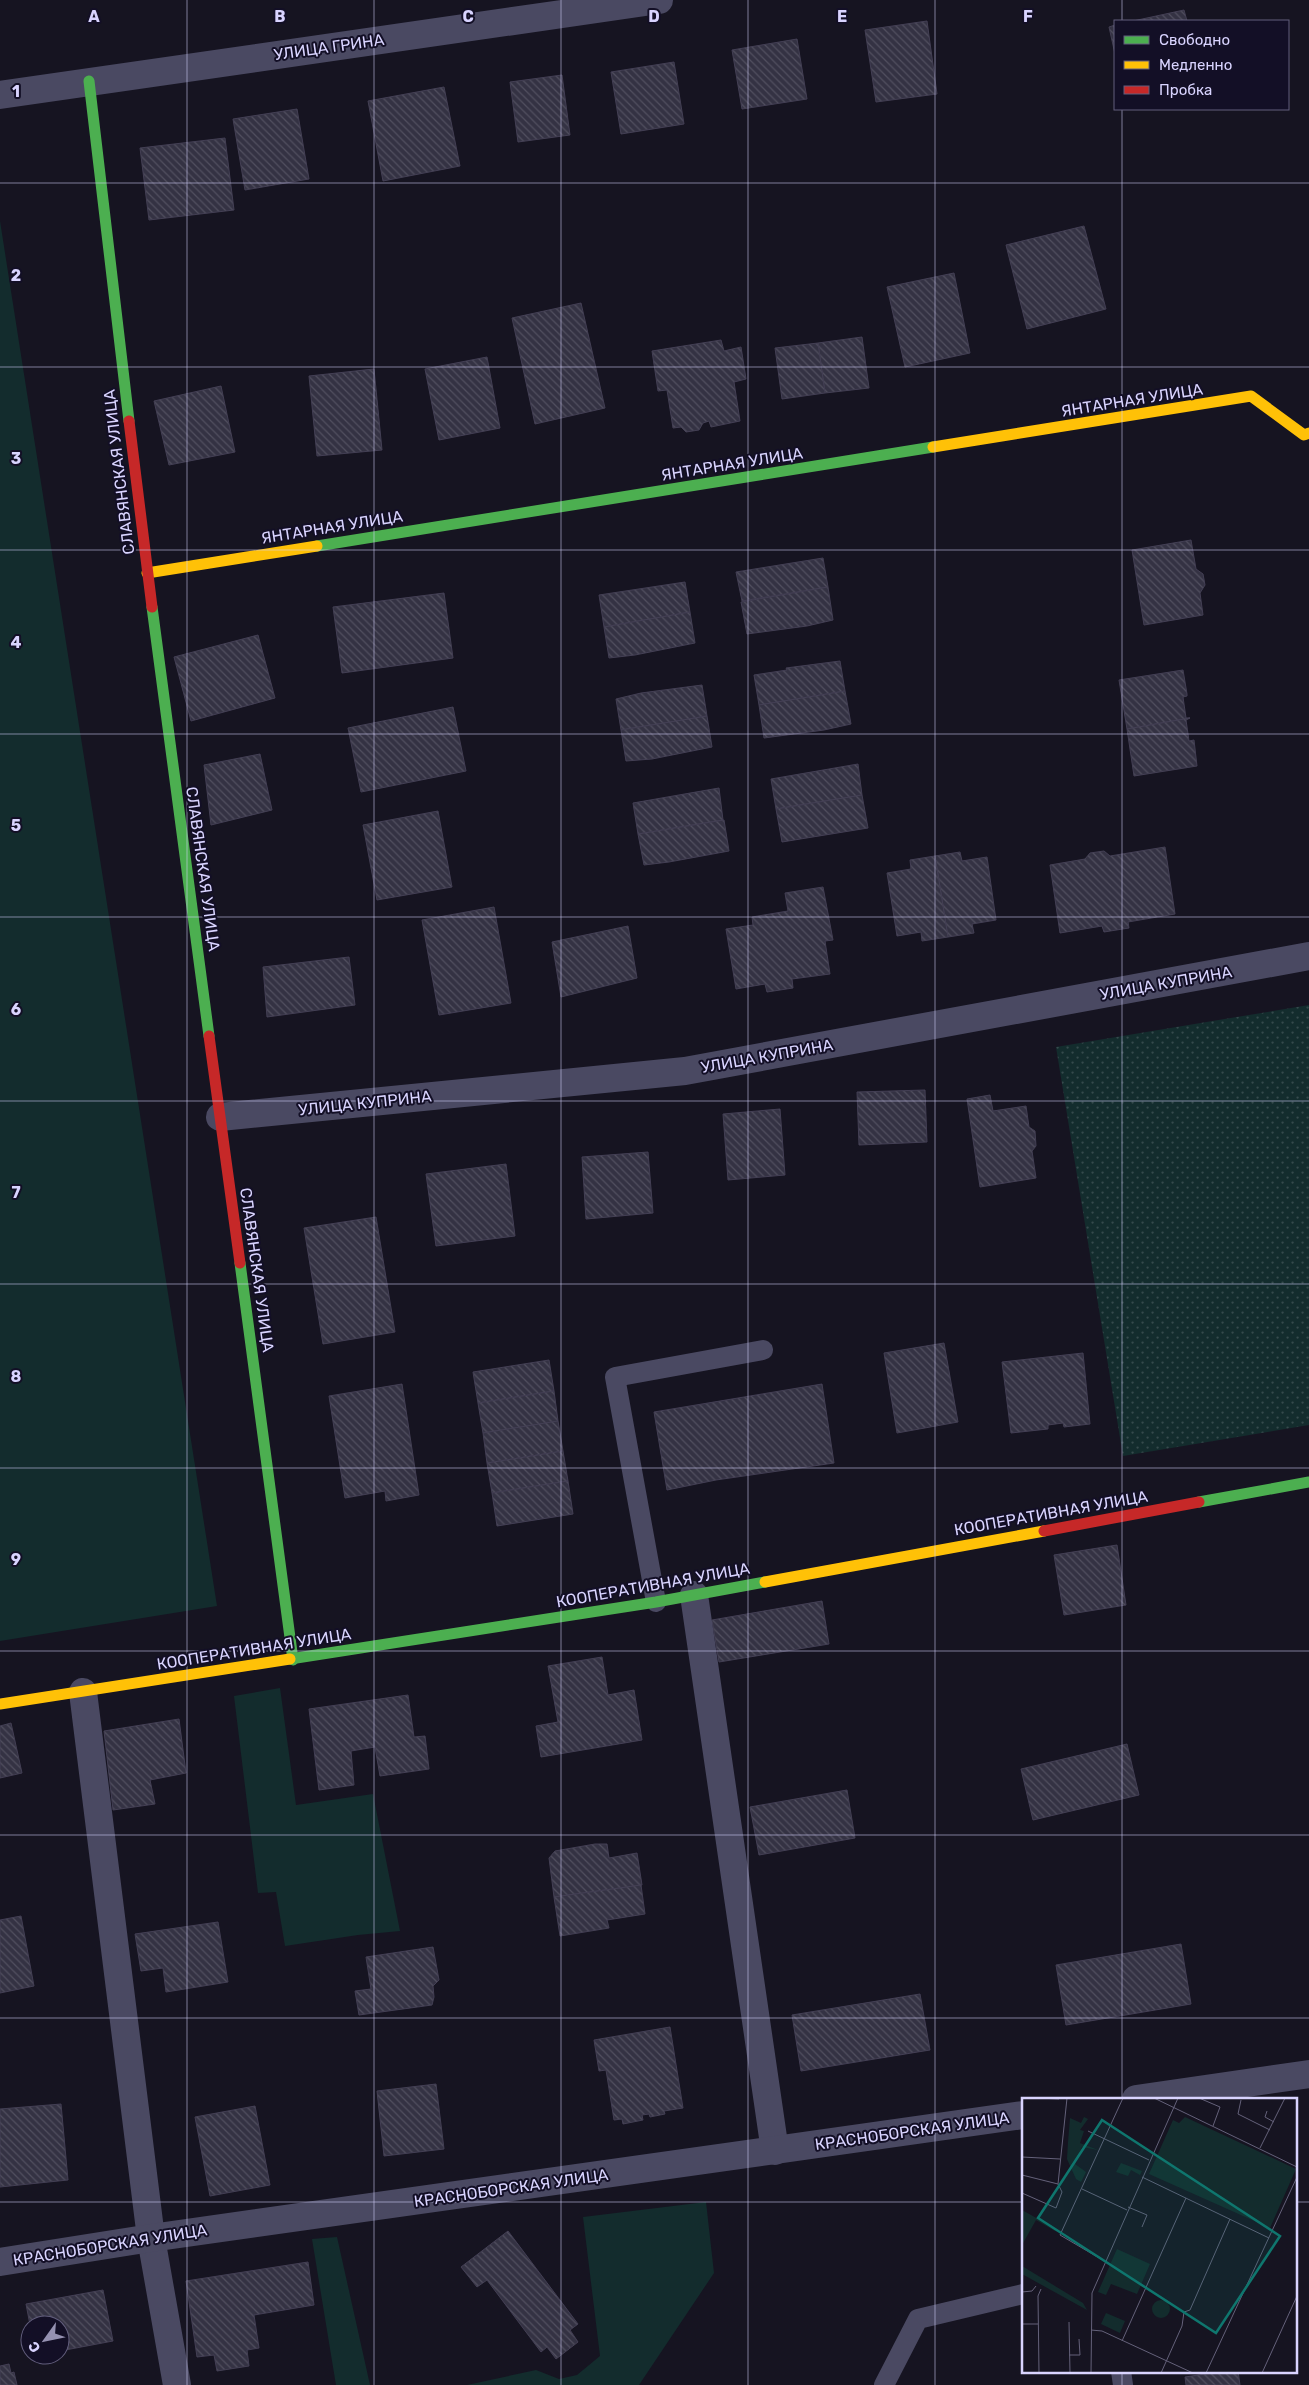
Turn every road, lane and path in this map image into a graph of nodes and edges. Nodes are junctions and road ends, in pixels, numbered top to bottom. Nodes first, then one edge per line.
1 (659, 0) edge
2 (89, 82) junction
3 (0, 95) edge
4 (1309, 433) edge
5 (147, 573) junction
6 (1309, 956) edge
7 (220, 1118) junction
8 (763, 1350) dead end
9 (1309, 1482) edge
10 (694, 1595) junction
11 (656, 1602) junction
12 (293, 1660) junction
13 (83, 1692) junction
14 (0, 1704) edge
15 (1309, 2074) edge
16 (1143, 2098) edge
17 (1022, 2115) edge
18 (775, 2151) junction
19 (151, 2238) junction
20 (0, 2262) edge
21 (1022, 2294) edge
22 (1121, 2372) edge
23 (177, 2385) edge
24 (884, 2385) edge
25 (1123, 2385) edge

1 - 2 street, УЛИЦА ГРИНА
2 - 3 street, УЛИЦА ГРИНА
2 - 5 street, СЛАВЯНСКАЯ УЛИЦА
4 - 5 street, ЯНТАРНАЯ УЛИЦА
5 - 7 street, СЛАВЯНСКАЯ УЛИЦА
6 - 7 street, УЛИЦА КУПРИНА
7 - 12 street, СЛАВЯНСКАЯ УЛИЦА
8 - 11 lane
9 - 10 street, КООПЕРАТИВНАЯ УЛИЦА
10 - 11 street, КООПЕРАТИВНАЯ УЛИЦА
10 - 18 street
11 - 12 street, КООПЕРАТИВНАЯ УЛИЦА
12 - 13 street, КООПЕРАТИВНАЯ УЛИЦА
13 - 14 street, КООПЕРАТИВНАЯ УЛИЦА
13 - 19 street
15 - 16 street
17 - 18 street, КРАСНОБОРСКАЯ УЛИЦА
18 - 19 street, КРАСНОБОРСКАЯ УЛИЦА
19 - 20 street, КРАСНОБОРСКАЯ УЛИЦА
19 - 23 street
21 - 24 lane
22 - 25 lane

